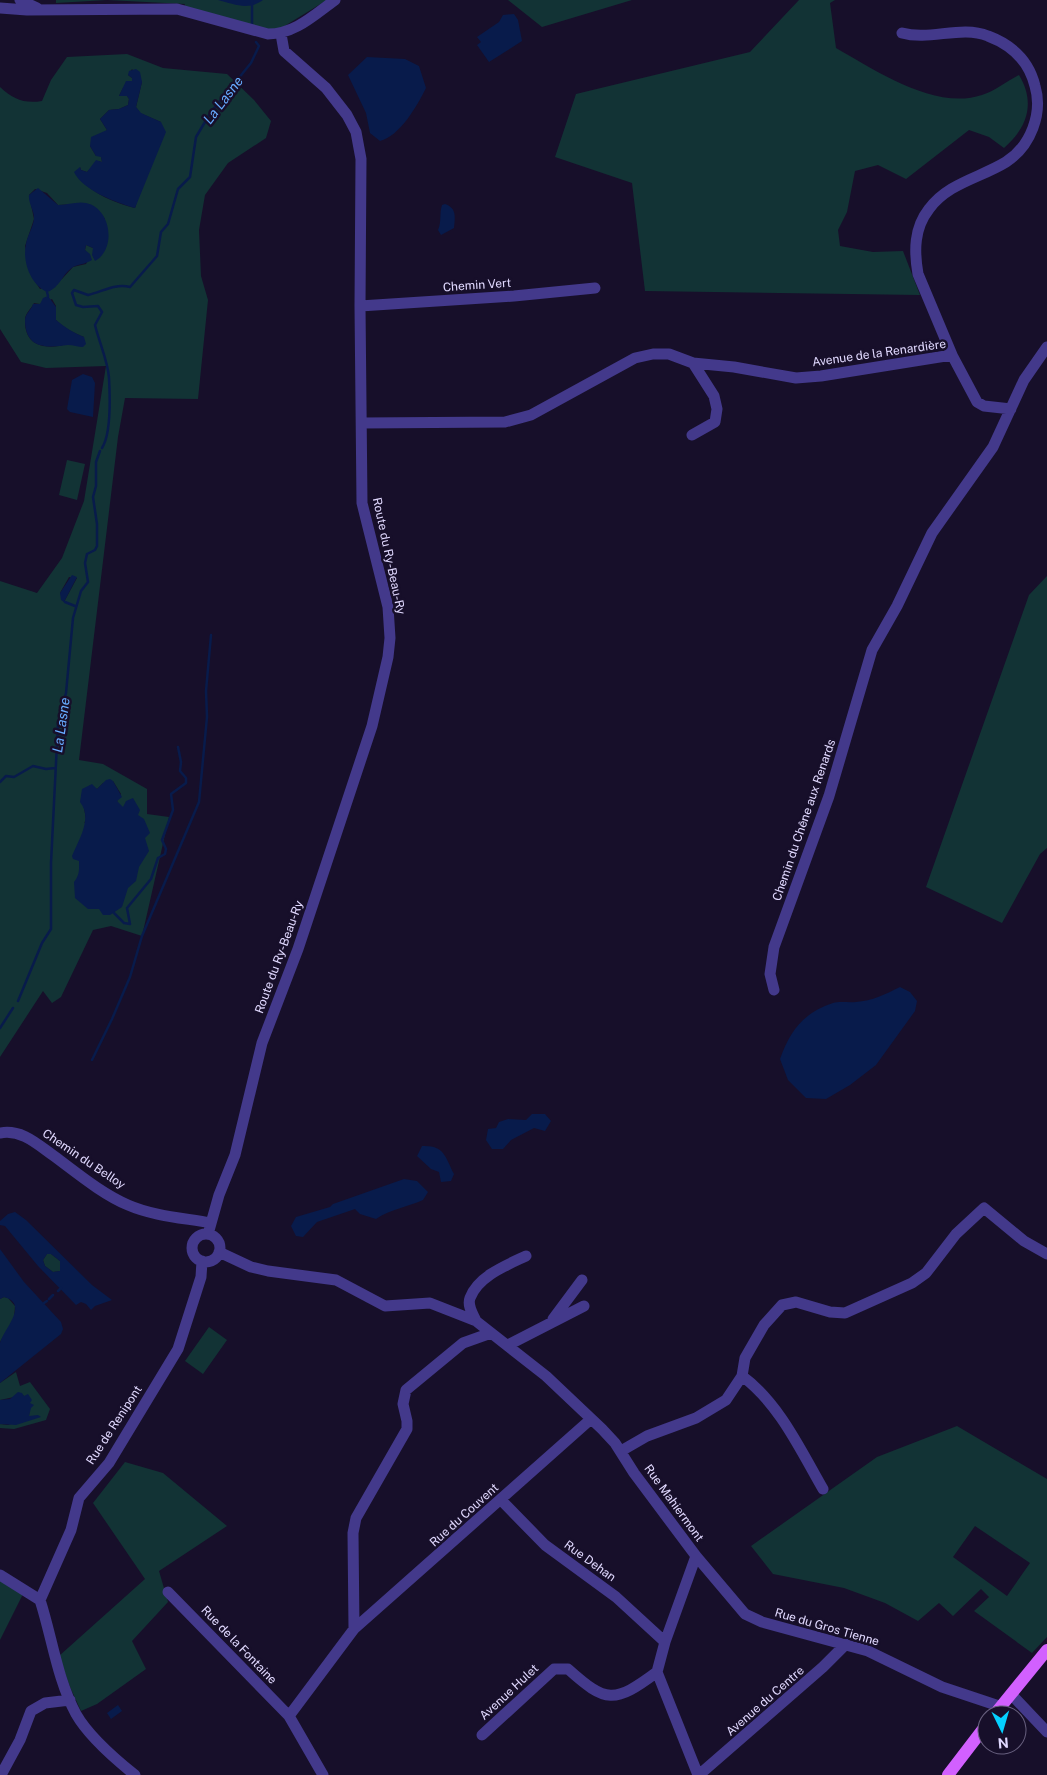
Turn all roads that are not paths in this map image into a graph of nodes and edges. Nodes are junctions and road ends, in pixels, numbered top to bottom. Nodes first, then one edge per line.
1 (5, 0) edge
2 (20, 0) edge
3 (335, 0) edge
4 (0, 8) edge
5 (41, 9) junction
6 (902, 33) dead end
7 (281, 34) junction
8 (595, 288) dead end
9 (360, 306) junction
10 (1047, 348) edge
11 (952, 355) junction
12 (693, 363) junction
13 (1011, 409) junction
14 (362, 423) junction
15 (692, 435) dead end
16 (774, 990) dead end
17 (0, 1133) edge
18 (209, 1228) junction
19 (219, 1252) junction
20 (1047, 1254) edge
21 (526, 1256) dead end
22 (202, 1261) junction
23 (582, 1280) dead end
24 (584, 1306) dead end
25 (476, 1321) junction
26 (550, 1322) junction
27 (491, 1333) junction
28 (508, 1345) junction
29 (742, 1376) junction
30 (591, 1419) junction
31 (621, 1451) junction
32 (824, 1489) dead end
33 (501, 1500) junction
34 (696, 1556) junction
35 (0, 1575) edge
36 (168, 1592) dead end
37 (40, 1600) junction
38 (354, 1630) junction
39 (664, 1642) junction
40 (846, 1644) junction
41 (1047, 1650) edge
42 (657, 1672) junction
43 (1010, 1694) junction
44 (70, 1700) junction
45 (984, 1705) edge
46 (1000, 1705) edge
47 (289, 1716) junction
48 (1047, 1732) edge
49 (482, 1735) dead end
50 (977, 1737) edge
51 (317, 1772) edge
52 (0, 1775) edge
53 (135, 1775) edge
54 (699, 1775) edge
55 (948, 1775) edge

1 - 4 street
2 - 5 street
3 - 7 street
4 - 5 street
5 - 7 street
6 - 11 street
7 - 9 street, Route du Ry-Beau-Ry
8 - 9 street, Chemin Vert
9 - 14 street, Route du Ry-Beau-Ry
10 - 13 street, Chemin du Chêne aux Renards
11 - 12 street, Avenue de la Renardière
11 - 13 street, Avenue de la Renardière
12 - 14 street, Avenue de la Renardière
12 - 15 street
13 - 16 street, Chemin du Chêne aux Renards
14 - 18 street, Route du Ry-Beau-Ry
17 - 18 street, Chemin du Belloy
18 - 19 street
18 - 22 street
19 - 22 street
19 - 25 street, Rue Mahiermont
20 - 29 street
21 - 25 street
22 - 37 street, Rue de Renipont
23 - 26 street
24 - 26 street
25 - 27 street, Rue Mahiermont
26 - 28 street
27 - 28 street, Rue Mahiermont
27 - 38 street
28 - 30 street, Rue Mahiermont
29 - 31 street
29 - 32 street
30 - 31 street, Rue Mahiermont
30 - 33 street, Rue du Couvent
31 - 34 street, Rue Mahiermont
33 - 38 street, Rue du Couvent
33 - 39 street, Rue Dehan
34 - 39 street, Rue Mahiermont
34 - 40 street, Rue du Gros Tienne
35 - 37 street
36 - 47 street, Rue de la Fontaine
37 - 44 street
38 - 47 street, Rue du Couvent
39 - 42 street, Rue Mahiermont
40 - 45 street, Rue du Gros Tienne
40 - 54 street, Avenue du Centre
41 - 43 main road
42 - 49 street, Avenue Hulet
42 - 54 street
43 - 46 main road
43 - 48 street
44 - 52 street
44 - 53 street
47 - 51 street, Rue de la Fontaine
50 - 55 main road

